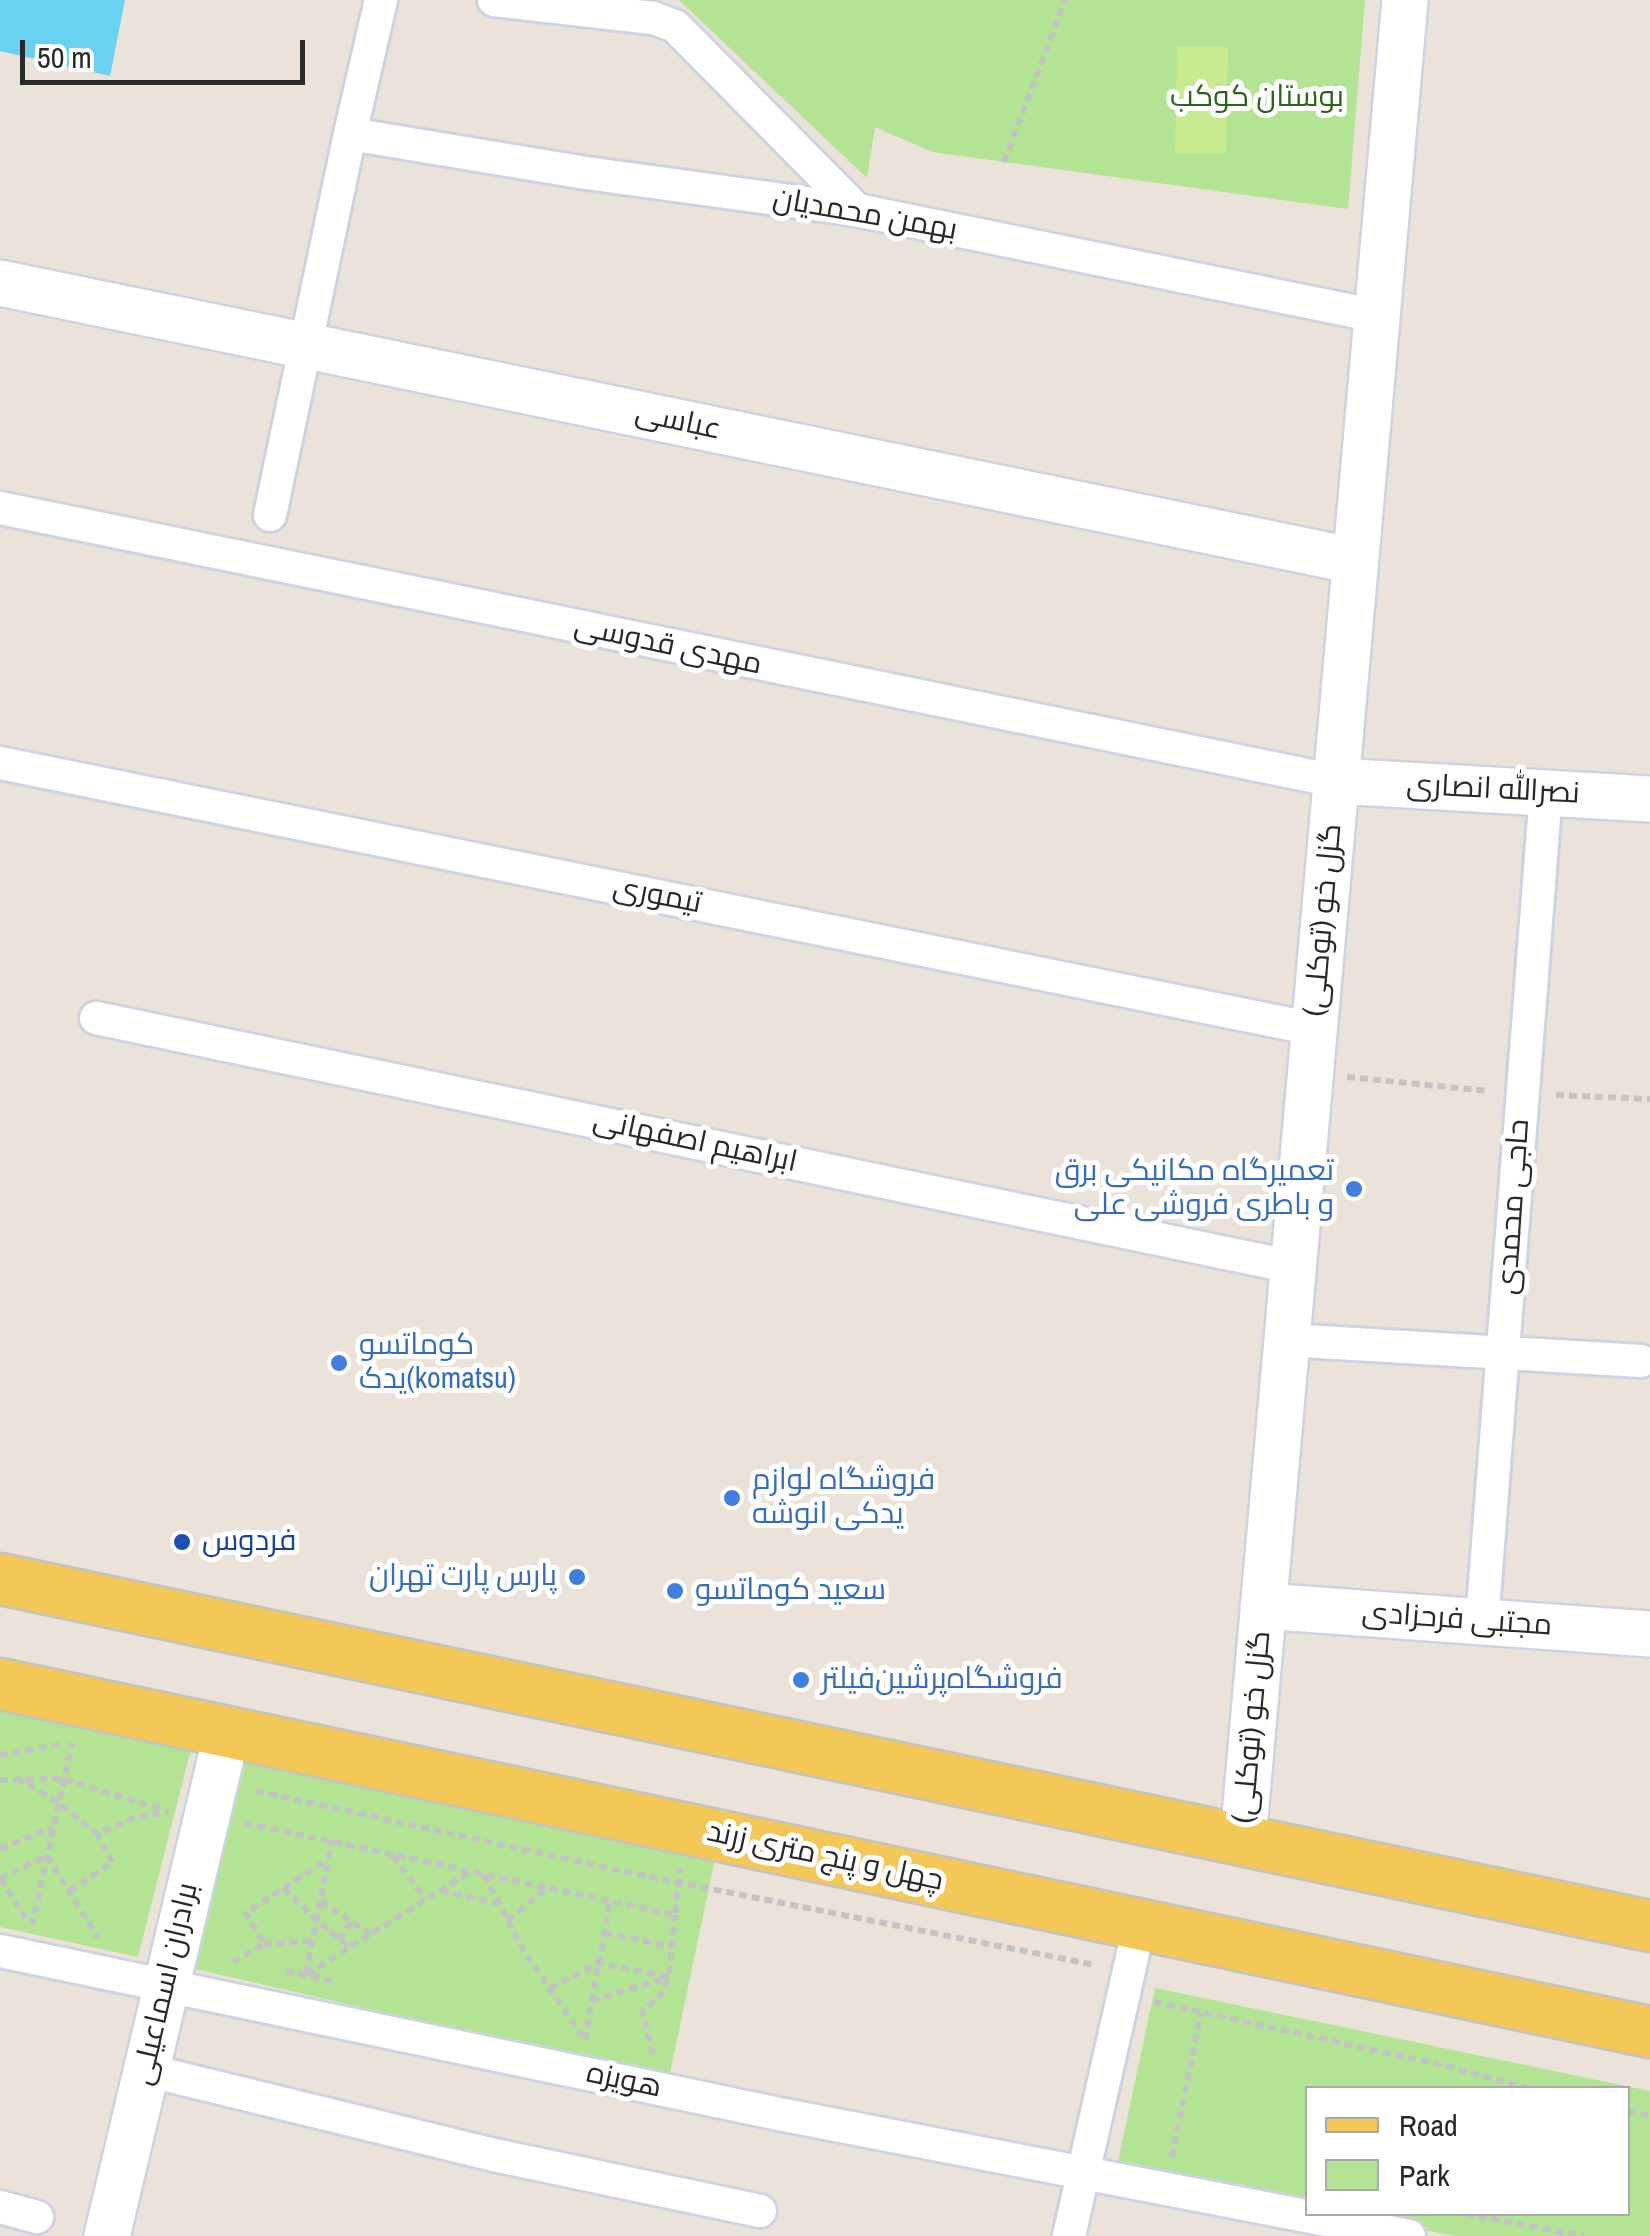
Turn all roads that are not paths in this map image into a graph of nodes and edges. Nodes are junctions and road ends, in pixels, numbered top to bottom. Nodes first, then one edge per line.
1 (381, 0) edge
2 (494, 0) edge
3 (1404, 0) edge
4 (350, 134) junction
5 (857, 210) junction
6 (0, 284) edge
7 (1377, 316) junction
8 (307, 346) junction
9 (0, 508) edge
10 (270, 516) dead end
11 (1355, 561) junction
12 (0, 763) edge
13 (1336, 781) junction
14 (1546, 792) junction
15 (1650, 799) edge
16 (96, 1018) dead end
17 (1314, 1029) junction
18 (1293, 1266) junction
19 (1287, 1340) junction
20 (1503, 1354) junction
21 (1641, 1360) dead end
22 (0, 1579) edge
23 (1264, 1606) junction
24 (1482, 1622) junction
25 (1650, 1634) edge
26 (0, 1684) edge
27 (227, 1732) junction
28 (1243, 1840) junction
29 (1140, 1922) junction
30 (1650, 1926) edge
31 (19, 1945) edge
32 (166, 1986) junction
33 (1650, 2032) edge
34 (146, 2070) junction
35 (1083, 2173) junction
36 (0, 2207) edge
37 (760, 2211) dead end
38 (37, 2216) dead end
39 (1305, 2216) edge
40 (1306, 2216) edge
41 (107, 2236) edge
42 (1069, 2236) edge
43 (1409, 2236) edge

1 - 4 street
2 - 5 street
3 - 7 street, گزل خو (توکلی)
4 - 5 street, بهمن محمدیان
4 - 8 street
5 - 7 street, بهمن محمدیان
6 - 8 street, عباسی
7 - 11 street, گزل خو (توکلی)
8 - 10 street
8 - 11 street, عباسی
9 - 13 street, مهدی قدوسی
11 - 13 street, گزل خو (توکلی)
12 - 17 street, تیموری
13 - 14 street, نصرالله انصاری
13 - 17 street, گزل خو (توکلی)
14 - 15 street, نصرالله انصاری
14 - 20 street, حاجی محمدی
16 - 18 street, ابراهیم اصفهانی
17 - 18 street, گزل خو (توکلی)
18 - 19 street, گزل خو (توکلی)
19 - 20 street
19 - 23 street, گزل خو (توکلی)
20 - 21 street
20 - 24 street, حاجی محمدی
22 - 28 main road
23 - 24 street, مجتبی فرحزادی
23 - 28 street, گزل خو (توکلی)
24 - 25 street, مجتبی فرحزادی
26 - 27 main road, چهل و پنج متری زرند
27 - 29 main road, چهل و پنج متری زرند
27 - 32 street, برادران اسماعیلی
28 - 30 main road
29 - 33 main road, چهل و پنج متری زرند
29 - 35 street
31 - 32 street, هویزه
32 - 34 street, برادران اسماعیلی
32 - 35 street, هویزه
34 - 37 street
34 - 41 street, برادران اسماعیلی
35 - 39 street, هویزه
35 - 42 street
36 - 38 street
40 - 43 street, هویزه

